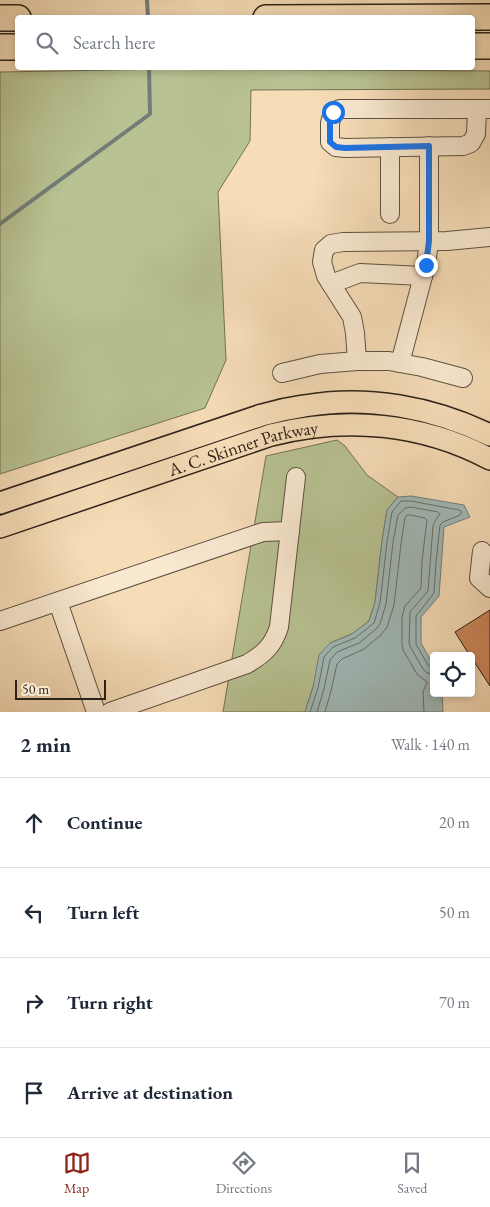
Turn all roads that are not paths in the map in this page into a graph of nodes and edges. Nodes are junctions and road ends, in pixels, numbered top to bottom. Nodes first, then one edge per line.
1 (475, 17) edge
2 (490, 17) edge
3 (0, 18) edge
4 (15, 18) edge
5 (475, 46) edge
6 (490, 46) edge
7 (0, 47) edge
8 (15, 47) edge
9 (483, 109) edge
10 (429, 146) junction
11 (390, 147) junction
12 (390, 214) dead end
13 (490, 237) edge
14 (429, 241) junction
15 (423, 276) junction
16 (331, 284) junction
17 (357, 361) junction
18 (400, 363) junction
19 (282, 373) dead end
20 (463, 378) dead end
21 (490, 435) edge
22 (490, 459) edge
23 (296, 477) dead end
24 (0, 503) edge
25 (0, 527) edge
26 (290, 531) junction
27 (482, 551) dead end
28 (490, 588) edge
29 (58, 602) junction
30 (0, 621) edge
31 (96, 712) edge
32 (110, 712) edge

1 - 2 highway
3 - 4 highway
5 - 6 highway
7 - 8 highway
9 - 10 street
9 - 11 street
10 - 11 street
10 - 14 street
11 - 12 street
13 - 14 street
14 - 15 street
14 - 16 street
15 - 16 street
15 - 18 street
16 - 17 street
17 - 18 street
17 - 19 street
18 - 20 street
21 - 24 main road, A. C. Skinner Parkway
22 - 25 main road, A. C. Skinner Parkway
23 - 26 street
26 - 29 street
26 - 32 street
27 - 28 street
29 - 30 street
29 - 31 street

